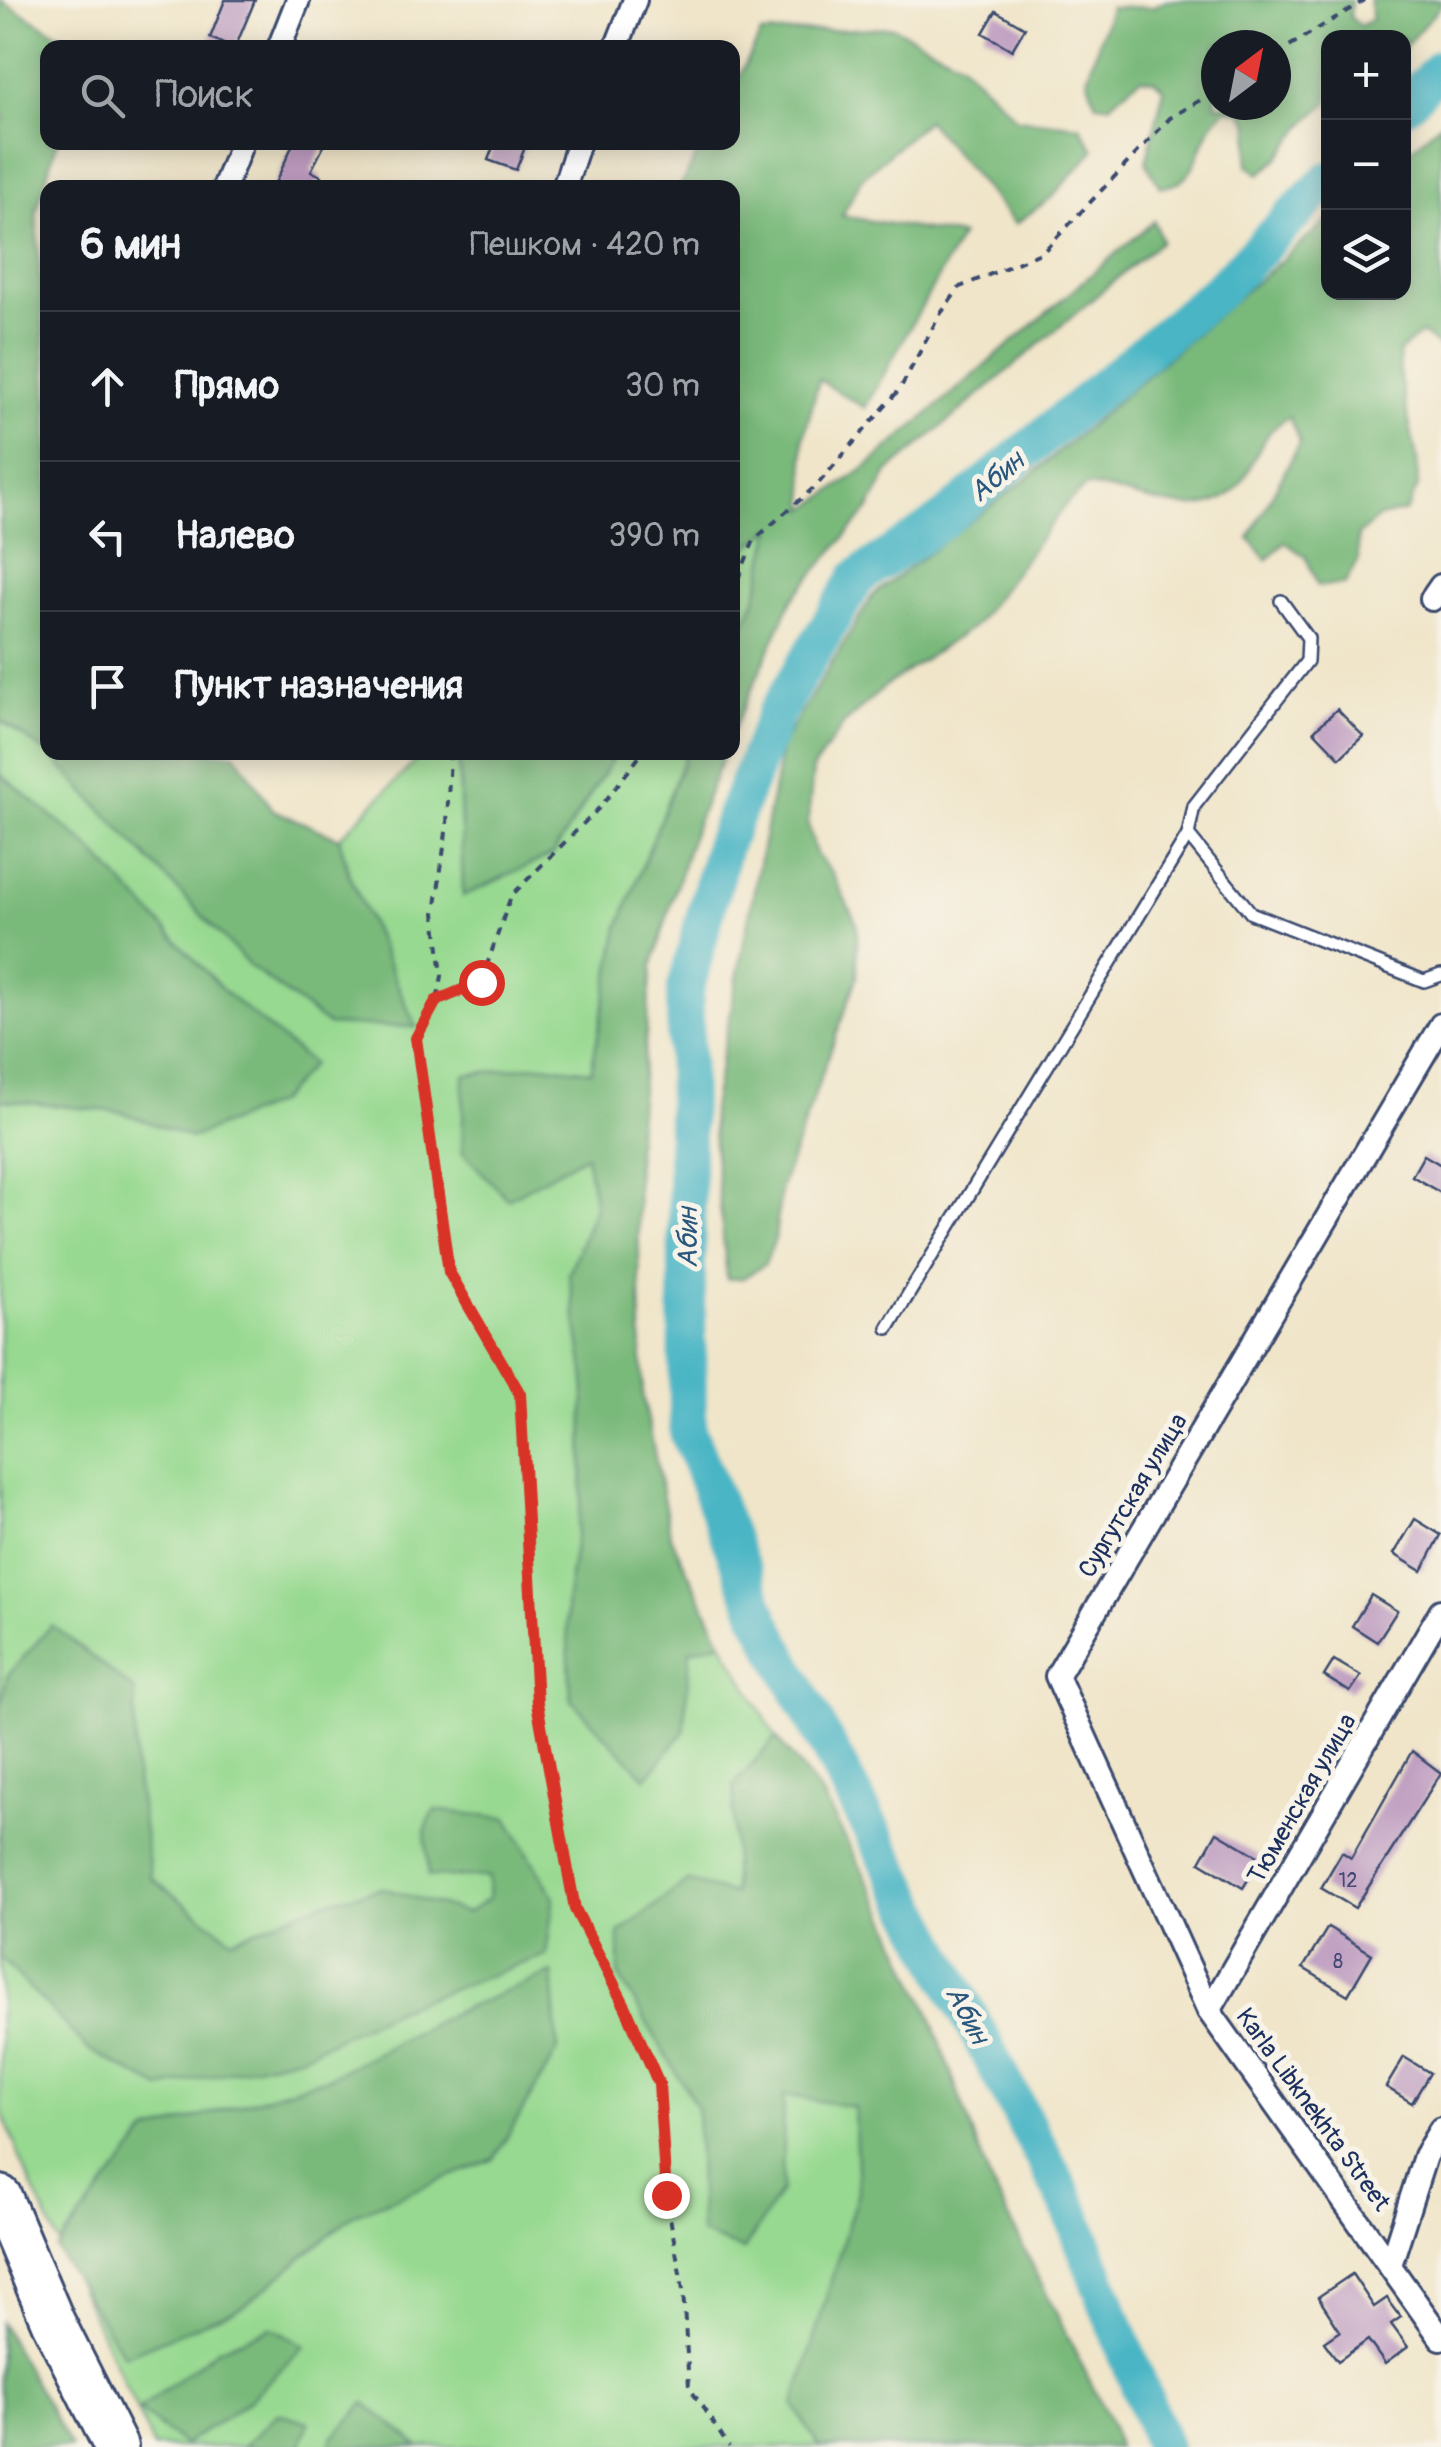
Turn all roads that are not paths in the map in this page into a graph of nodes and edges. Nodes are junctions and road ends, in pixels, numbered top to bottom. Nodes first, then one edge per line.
1 (298, 0) edge
2 (635, 0) edge
3 (282, 40) edge
4 (619, 40) edge
5 (239, 150) edge
6 (576, 150) edge
7 (227, 180) edge
8 (567, 180) edge
9 (1281, 601) dead end
10 (1188, 835) junction
11 (1441, 976) edge
12 (1441, 1025) edge
13 (888, 1328) dead end
14 (1441, 1612) edge
15 (1209, 2011) junction
16 (1441, 2129) edge
17 (0, 2197) edge
18 (1391, 2262) junction
19 (1441, 2338) edge
20 (116, 2447) edge

1 - 3 street
2 - 4 street
5 - 7 street
6 - 8 street
9 - 10 lane
10 - 11 lane
10 - 13 lane
12 - 15 street, Сургутская улица
14 - 15 street, Тюменская улица
15 - 18 street, Karla Libknekhta Street
16 - 18 street
17 - 20 highway
18 - 19 street, Karla Libknekhta Street

